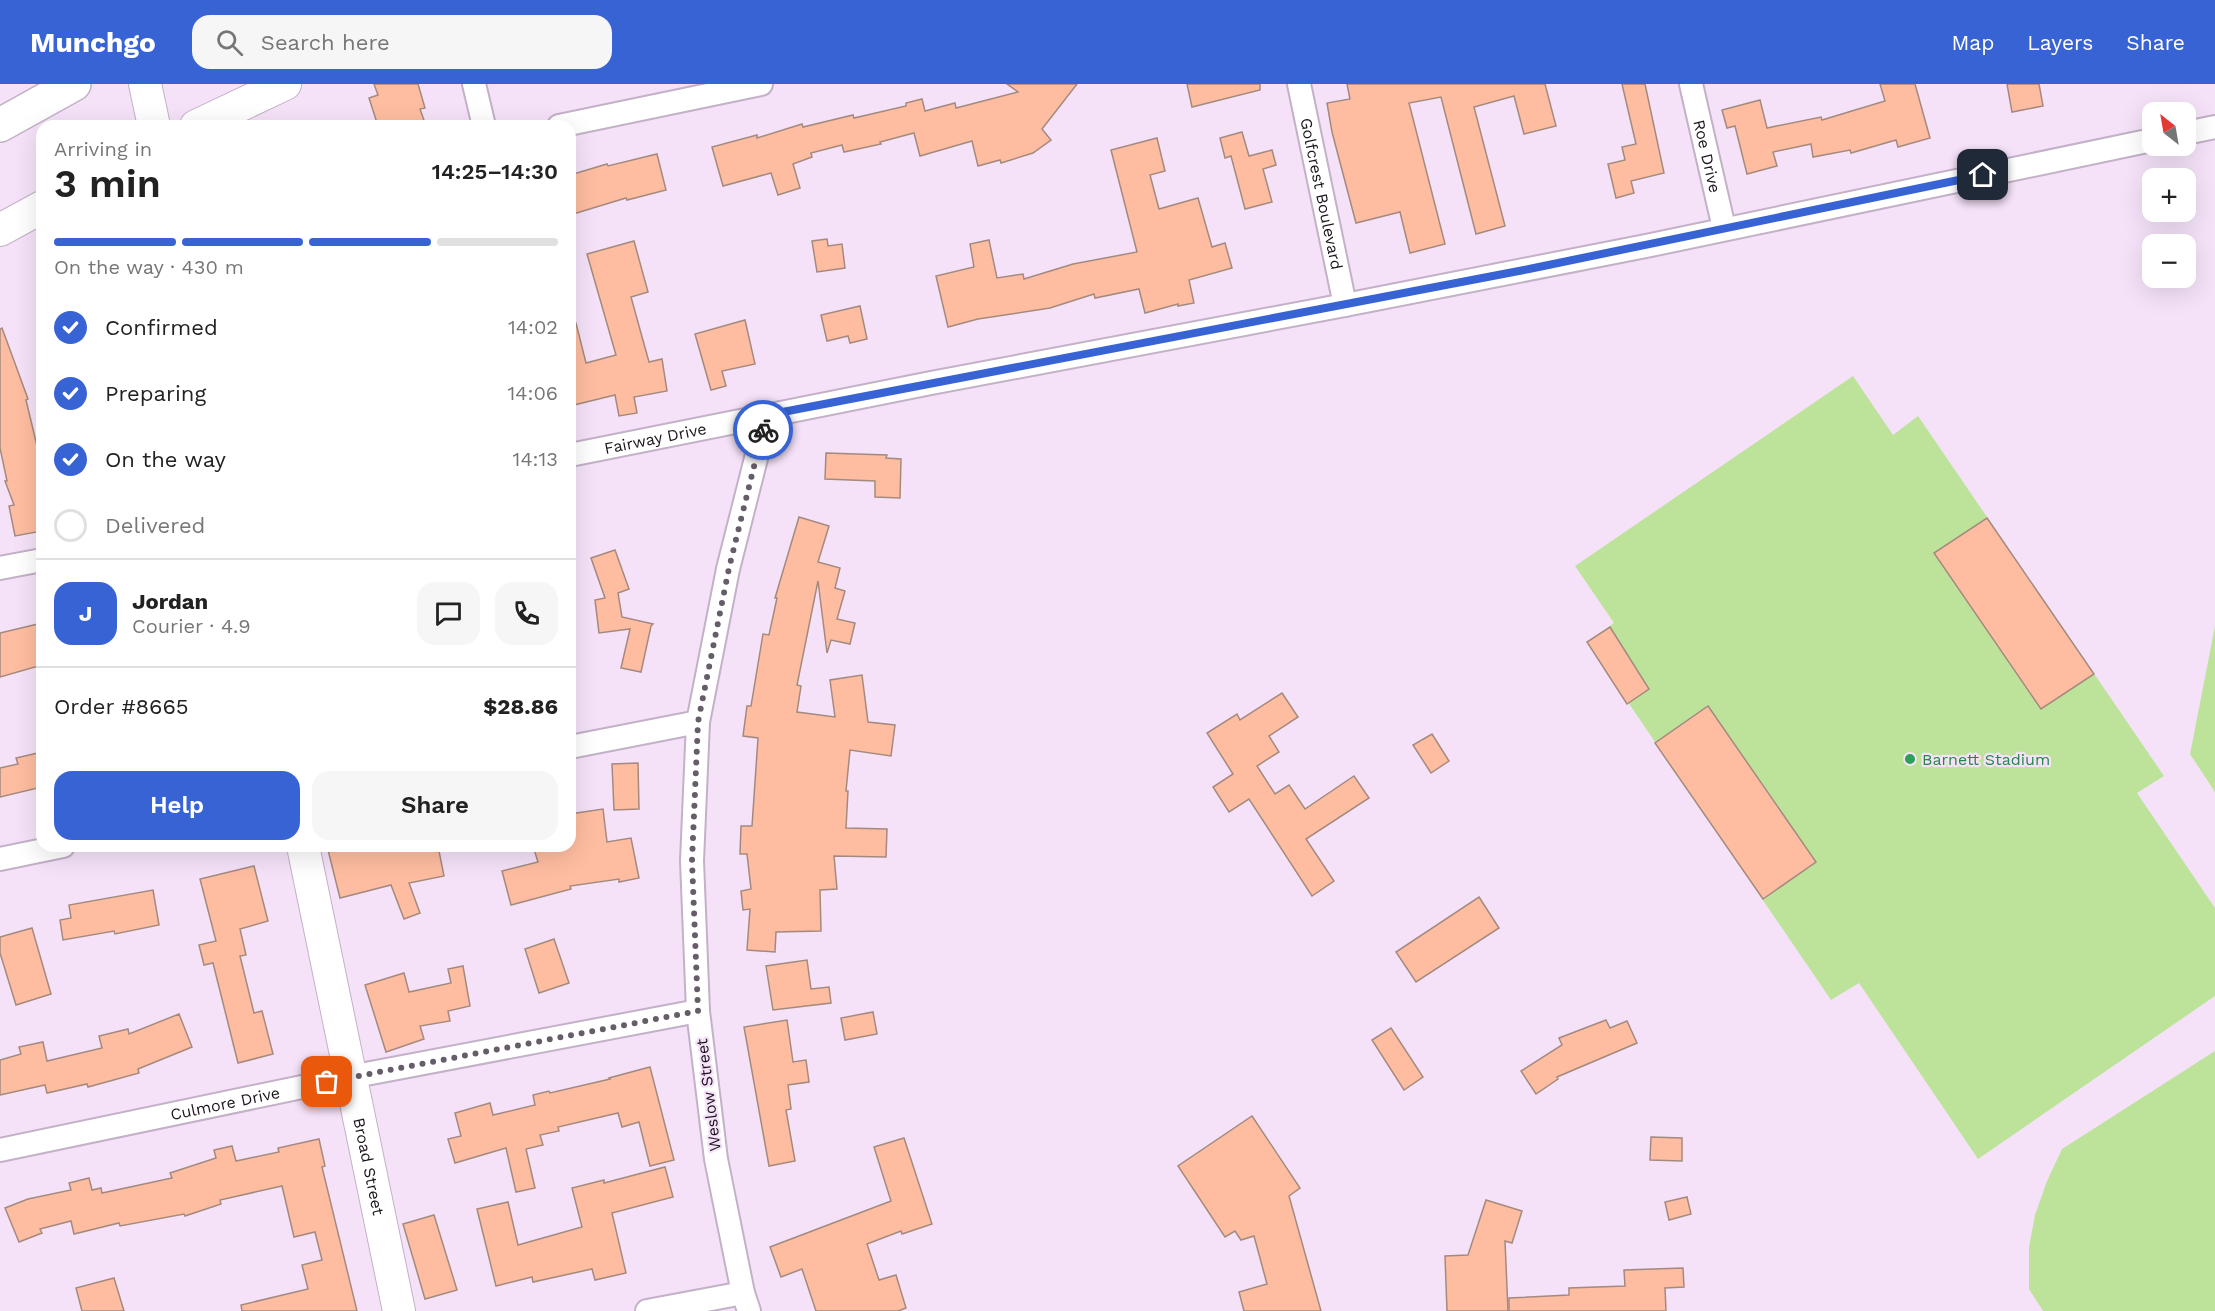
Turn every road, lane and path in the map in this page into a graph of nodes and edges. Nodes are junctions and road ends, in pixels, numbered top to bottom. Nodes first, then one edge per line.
1 (74, 84) edge
2 (145, 84) edge
3 (285, 84) edge
4 (474, 84) edge
5 (761, 84) edge
6 (1299, 84) edge
7 (1691, 84) edge
8 (729, 87) edge
9 (153, 120) edge
10 (209, 120) edge
11 (483, 120) edge
12 (576, 122) edge
13 (0, 125) edge
14 (2215, 127) edge
15 (2196, 131) edge
16 (2142, 142) edge
17 (36, 210) edge
18 (1724, 228) junction
19 (0, 230) edge
20 (1345, 305) junction
21 (767, 415) junction
22 (576, 454) edge
23 (36, 561) edge
24 (0, 568) edge
25 (698, 722) junction
26 (576, 746) edge
27 (36, 852) edge
28 (304, 852) edge
29 (0, 859) edge
30 (698, 1011) junction
31 (350, 1077) junction
32 (0, 1150) edge
33 (746, 1302) edge
34 (399, 1311) edge
35 (647, 1311) edge

1 - 13 highway
2 - 9 street
3 - 10 street
4 - 11 street
5 - 8 street
6 - 20 street, Golfcrest Boulevard
7 - 18 street, Roe Drive
8 - 12 street
14 - 15 street
16 - 18 street, Fairway Drive
17 - 19 street
18 - 20 street, Fairway Drive
20 - 21 street, Fairway Drive
21 - 22 street, Fairway Drive
21 - 25 street, Weslow Street
23 - 24 street
25 - 26 street
25 - 30 street, Weslow Street
27 - 29 street
28 - 31 street, Broad Street
30 - 31 street, Culmore Drive
30 - 33 street, Weslow Street
31 - 32 street, Culmore Drive
31 - 34 street, Broad Street
33 - 35 street

